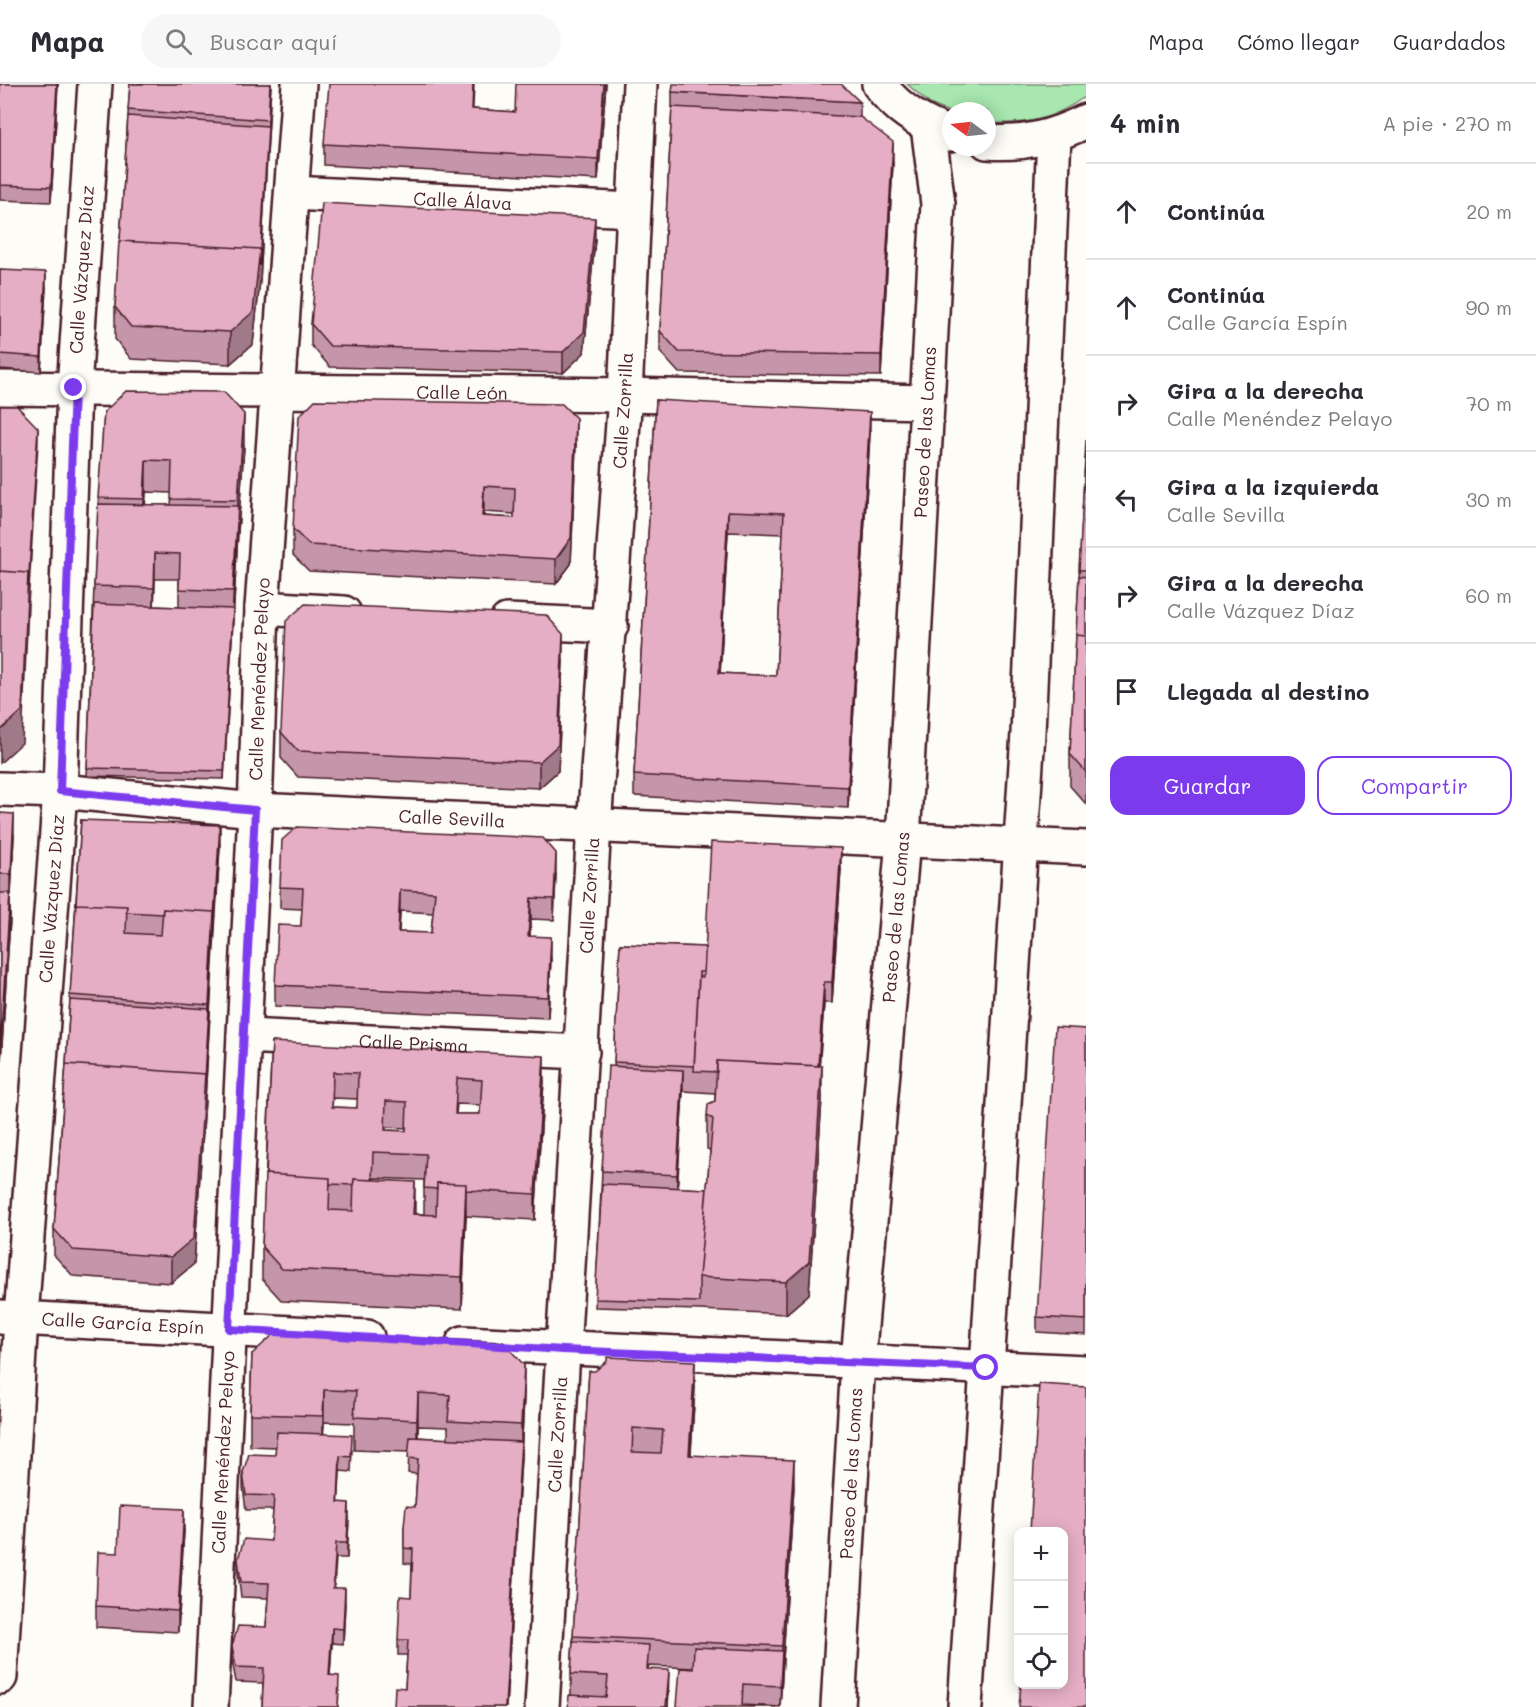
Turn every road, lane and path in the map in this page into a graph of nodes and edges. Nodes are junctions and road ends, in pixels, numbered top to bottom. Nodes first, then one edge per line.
1 (95, 84) edge
2 (299, 84) edge
3 (640, 84) edge
4 (879, 84) edge
5 (1086, 121) edge
6 (940, 131) edge
7 (1054, 136) junction
8 (996, 143) edge
9 (292, 193) junction
10 (633, 210) junction
11 (0, 388) edge
12 (74, 388) junction
13 (276, 390) junction
14 (625, 395) junction
15 (925, 402) junction
16 (262, 608) junction
17 (378, 614) edge
18 (471, 619) edge
19 (611, 626) junction
20 (0, 789) edge
21 (60, 791) junction
22 (255, 810) junction
23 (594, 826) junction
24 (903, 840) junction
25 (1020, 846) junction
26 (1086, 848) edge
27 (244, 1036) junction
28 (582, 1052) junction
29 (10, 1318) edge
30 (229, 1329) junction
31 (396, 1339) edge
32 (432, 1341) edge
33 (563, 1350) junction
34 (858, 1361) junction
35 (986, 1368) junction
36 (1086, 1372) edge
37 (0, 1677) edge
38 (211, 1707) edge
39 (542, 1707) edge
40 (838, 1707) edge
41 (965, 1707) edge

1 - 12 street, Calle Vázquez Díaz
2 - 9 street, Calle Menéndez Pelayo
3 - 10 street, Calle Zorrilla
4 - 6 street
5 - 7 street
6 - 15 street, Paseo de las Lomas
7 - 8 street
7 - 25 street
9 - 10 street, Calle Álava
9 - 13 street, Calle Menéndez Pelayo
10 - 14 street, Calle Zorrilla
11 - 12 street, Calle León
12 - 13 street, Calle León
12 - 21 street, Calle Vázquez Díaz
13 - 14 street, Calle León
13 - 16 street, Calle Menéndez Pelayo
14 - 15 street, Calle León
14 - 19 street, Calle Zorrilla
15 - 24 street, Paseo de las Lomas
16 - 17 street
16 - 22 street, Calle Menéndez Pelayo
18 - 19 street
19 - 23 street, Calle Zorrilla
20 - 21 street, Calle Sevilla
21 - 22 street, Calle Sevilla
21 - 29 street, Calle Vázquez Díaz
22 - 23 street, Calle Sevilla
22 - 27 street, Calle Menéndez Pelayo
23 - 24 street, Calle Sevilla
23 - 28 street, Calle Zorrilla
24 - 25 street, Calle Sevilla
24 - 34 street, Paseo de las Lomas
25 - 26 street
25 - 35 street
27 - 28 street, Calle Prisma
27 - 30 street, Calle Menéndez Pelayo
28 - 33 street, Calle Zorrilla
29 - 30 street, Calle García Espín
29 - 37 street, Calle Vázquez Díaz
30 - 31 street, Calle García Espín
30 - 38 street, Calle Menéndez Pelayo
32 - 33 street
33 - 34 street
33 - 39 street, Calle Zorrilla
34 - 35 street
34 - 40 street, Paseo de las Lomas
35 - 36 street
35 - 41 street

